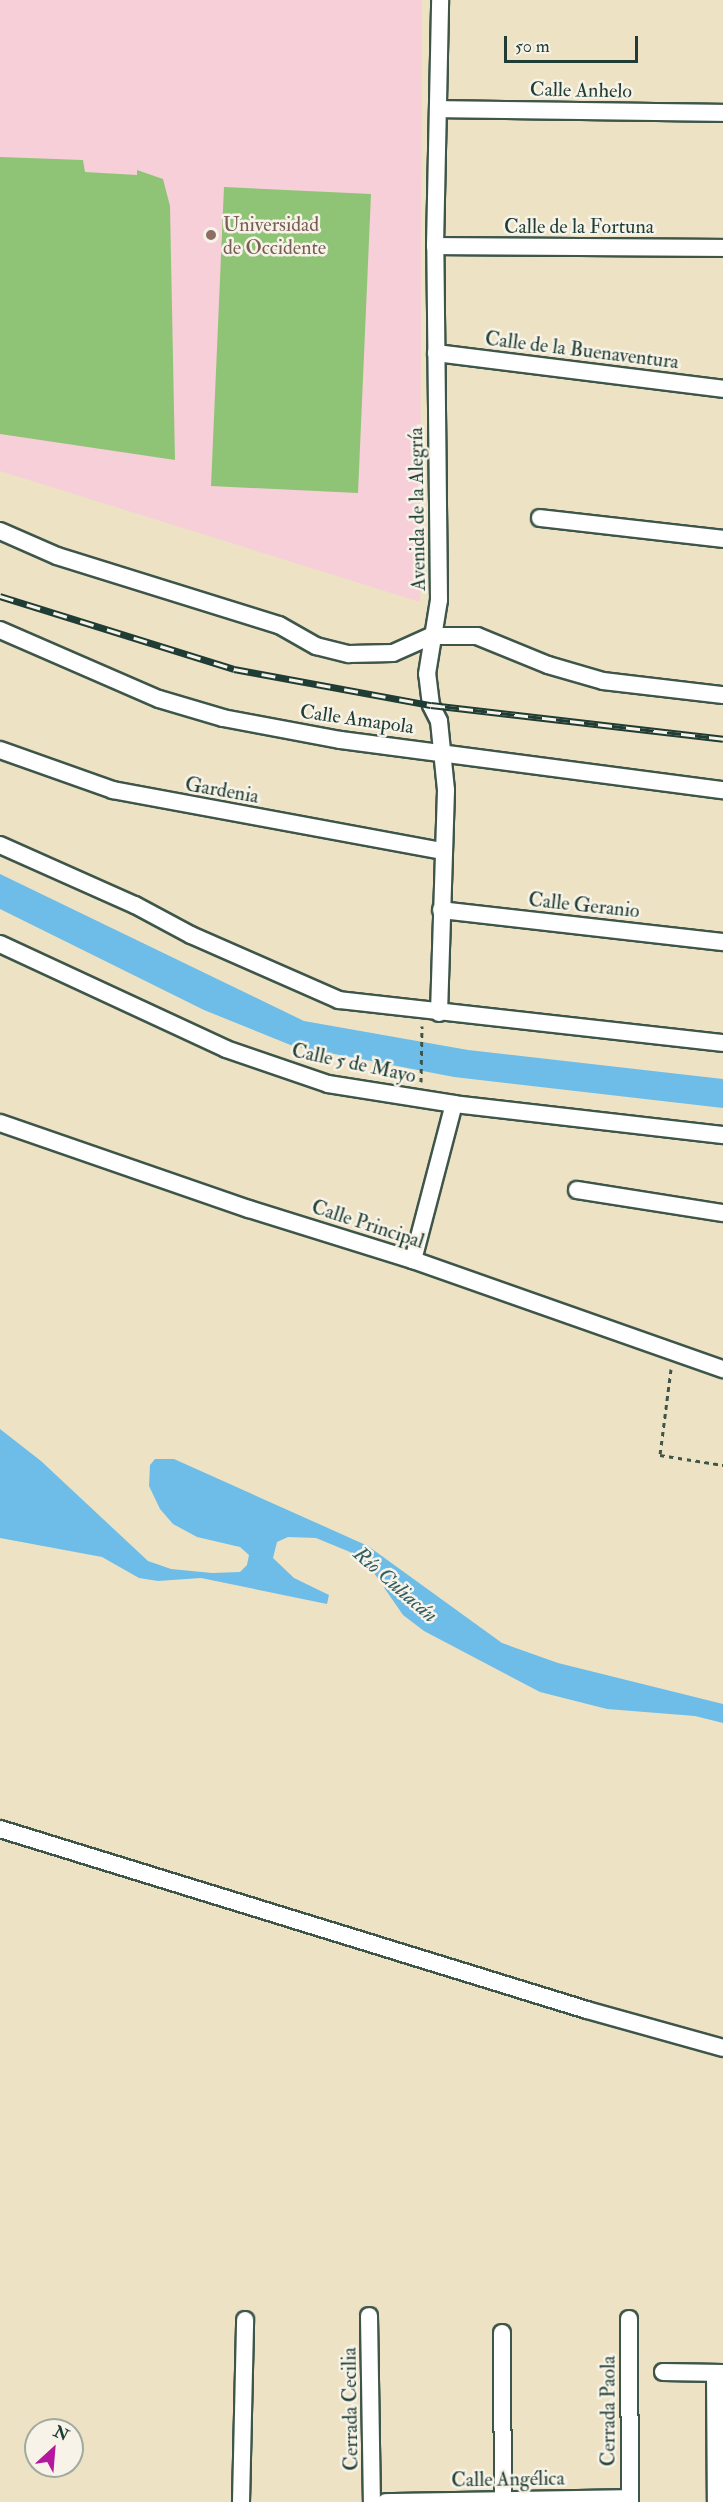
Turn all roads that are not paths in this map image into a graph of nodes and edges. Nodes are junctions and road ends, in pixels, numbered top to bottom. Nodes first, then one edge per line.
1 (440, 0) edge
2 (438, 109) junction
3 (723, 113) edge
4 (435, 246) junction
5 (723, 248) edge
6 (436, 353) junction
7 (723, 389) edge
8 (540, 518) dead end
9 (0, 531) edge
10 (723, 539) edge
11 (0, 630) edge
12 (431, 636) junction
13 (723, 695) edge
14 (0, 750) edge
15 (444, 752) junction
16 (723, 790) edge
17 (0, 845) edge
18 (442, 851) junction
19 (441, 910) junction
20 (723, 942) edge
21 (0, 944) edge
22 (439, 1013) junction
23 (723, 1043) edge
24 (454, 1104) junction
25 (0, 1123) edge
26 (723, 1135) edge
27 (577, 1190) dead end
28 (723, 1213) edge
29 (413, 1260) junction
30 (723, 1369) edge
31 (0, 1829) edge
32 (723, 2048) edge
33 (369, 2316) dead end
34 (629, 2319) dead end
35 (245, 2320) dead end
36 (501, 2333) dead end
37 (663, 2372) dead end
38 (719, 2373) edge
39 (503, 2500) junction
40 (630, 2500) edge
41 (241, 2502) edge
42 (372, 2502) edge
43 (386, 2502) edge
44 (716, 2502) edge

1 - 2 street, Avenida de la Alegría
2 - 3 street, Calle Anhelo
2 - 4 street, Avenida de la Alegría
4 - 5 street, Calle de la Fortuna
4 - 6 street, Avenida de la Alegría
6 - 7 street, Calle de la Buenaventura
6 - 12 street, Avenida de la Alegría
8 - 10 street
9 - 12 street
11 - 15 street, Calle Amapola
12 - 13 street
12 - 15 street, Avenida de la Alegría
14 - 18 street, Gardenia
15 - 16 street, Calle Amapola
15 - 18 street, Avenida de la Alegría
17 - 22 street
18 - 19 street, Avenida de la Alegría
19 - 20 street, Calle Geranio
19 - 22 street, Avenida de la Alegría
21 - 24 street, Calle 5 de Mayo
22 - 23 street
24 - 26 street, Calle 5 de Mayo
24 - 29 street
25 - 29 street, Calle Principal
27 - 28 street
29 - 30 street, Calle Principal
31 - 32 street
33 - 42 street, Cerrada Cecilia
34 - 40 street, Cerrada Paola
35 - 41 street
36 - 39 street
37 - 38 street
38 - 44 street
39 - 40 street, Calle Angélica
39 - 43 street, Calle Angélica

